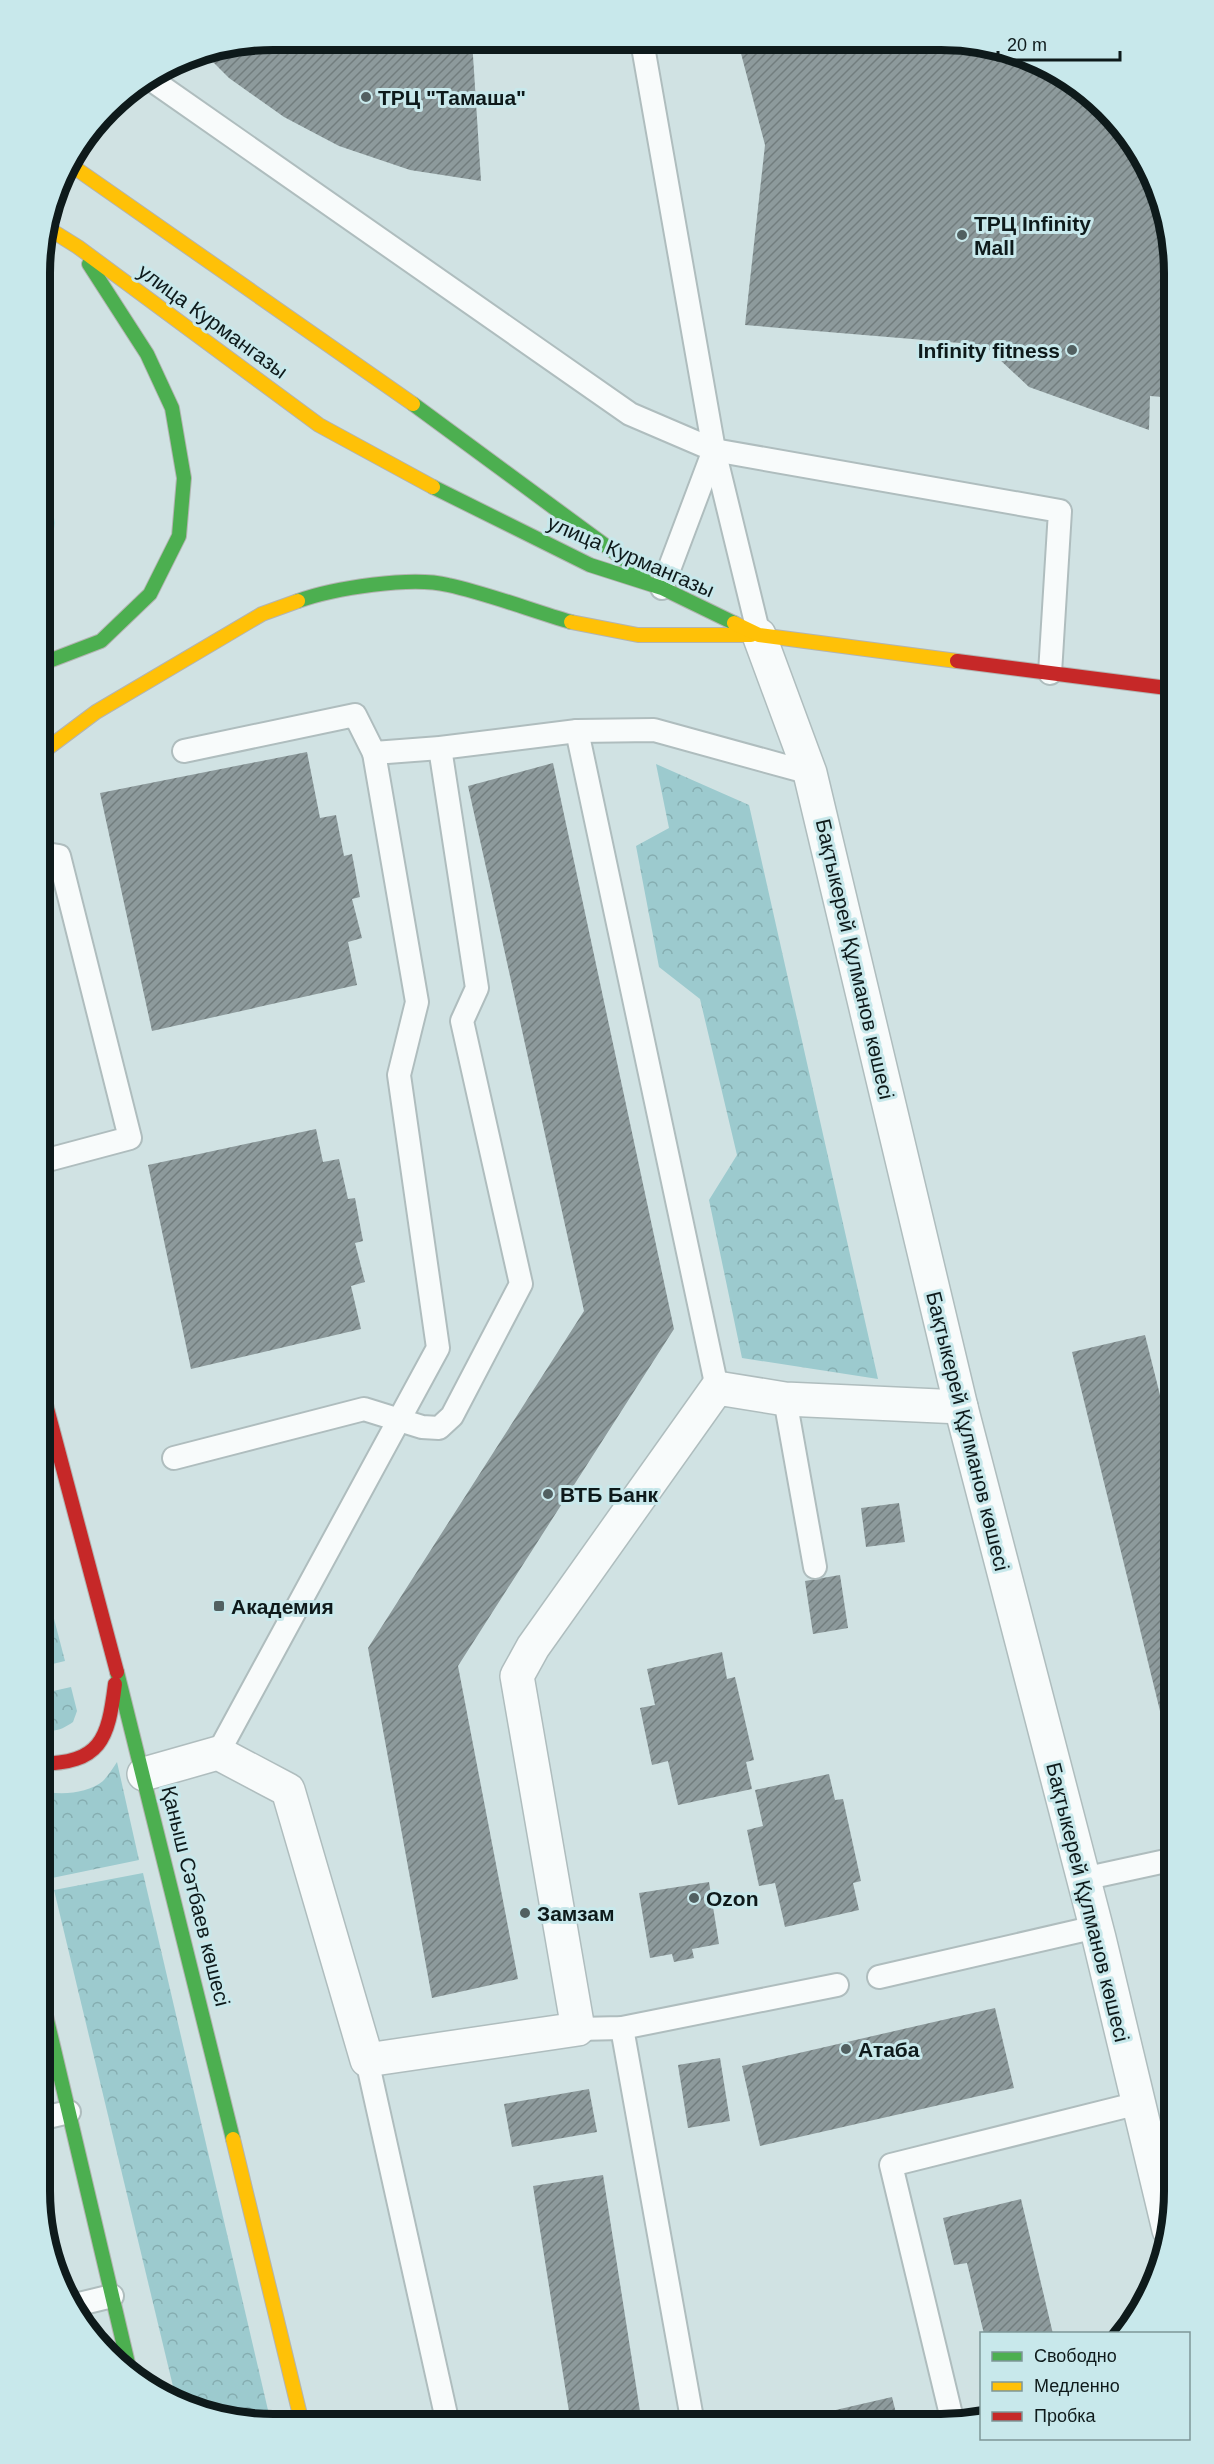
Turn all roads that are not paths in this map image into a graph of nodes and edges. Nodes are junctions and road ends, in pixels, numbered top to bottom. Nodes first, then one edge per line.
1 (644, 50) edge
2 (156, 83) edge
3 (75, 168) edge
4 (54, 231) edge
5 (78, 247) junction
6 (714, 450) junction
7 (662, 588) junction
8 (759, 635) junction
9 (50, 663) edge
10 (1050, 673) junction
11 (1165, 688) edge
12 (577, 731) junction
13 (50, 746) edge
14 (441, 748) junction
15 (184, 751) dead end
16 (374, 753) junction
17 (810, 773) junction
18 (50, 855) edge
19 (50, 1159) edge
20 (717, 1388) junction
21 (785, 1399) junction
22 (961, 1407) junction
23 (50, 1419) edge
24 (399, 1419) junction
25 (174, 1458) dead end
26 (815, 1567) dead end
27 (117, 1669) junction
28 (218, 1753) junction
29 (50, 1764) edge
30 (144, 1774) junction
31 (1165, 1862) edge
32 (1083, 1879) junction
33 (1096, 1928) junction
34 (879, 1977) dead end
35 (837, 1985) dead end
36 (622, 2028) junction
37 (579, 2029) junction
38 (50, 2032) edge
39 (367, 2060) junction
40 (1139, 2103) junction
41 (69, 2112) junction
42 (50, 2117) edge
43 (1164, 2208) edge
44 (112, 2296) junction
45 (80, 2304) edge
46 (127, 2361) edge
47 (300, 2414) edge
48 (445, 2414) edge
49 (691, 2414) edge
50 (951, 2414) edge

1 - 6 lane
2 - 6 lane
3 - 7 main road
4 - 5 main road, улица Курмангазы
5 - 7 main road, улица Курмангазы
5 - 9 main road
6 - 7 lane
6 - 8 lane
6 - 10 lane
7 - 8 main road, улица Курмангазы
8 - 10 main road, улица Курмангазы
8 - 13 main road
8 - 17 street, Бақтыкерей Құлманов көшесі
10 - 11 main road, улица Курмангазы
12 - 14 lane
12 - 17 lane
12 - 20 lane
14 - 16 lane
14 - 24 lane
15 - 16 lane
16 - 24 lane
17 - 22 street, Бақтыкерей Құлманов көшесі
18 - 19 lane
20 - 21 street
20 - 37 street
21 - 22 street
21 - 26 lane
22 - 32 street, Бақтыкерей Құлманов көшесі
23 - 27 main road, Қаныш Сәтбаев көшесі
24 - 25 lane
24 - 28 lane
27 - 29 main road
27 - 30 main road, Қаныш Сәтбаев көшесі
28 - 30 street
28 - 39 street
30 - 47 main road, Қаныш Сәтбаев көшесі
31 - 32 lane
32 - 33 street, Бақтыкерей Құлманов көшесі
33 - 34 lane
33 - 40 street, Бақтыкерей Құлманов көшесі
35 - 36 lane
36 - 37 lane
36 - 49 lane
37 - 39 street
38 - 41 main road
39 - 48 lane
40 - 43 street, Бақтыкерей Құлманов көшесі
40 - 50 lane
41 - 42 lane
41 - 44 main road
44 - 45 lane
44 - 46 main road

